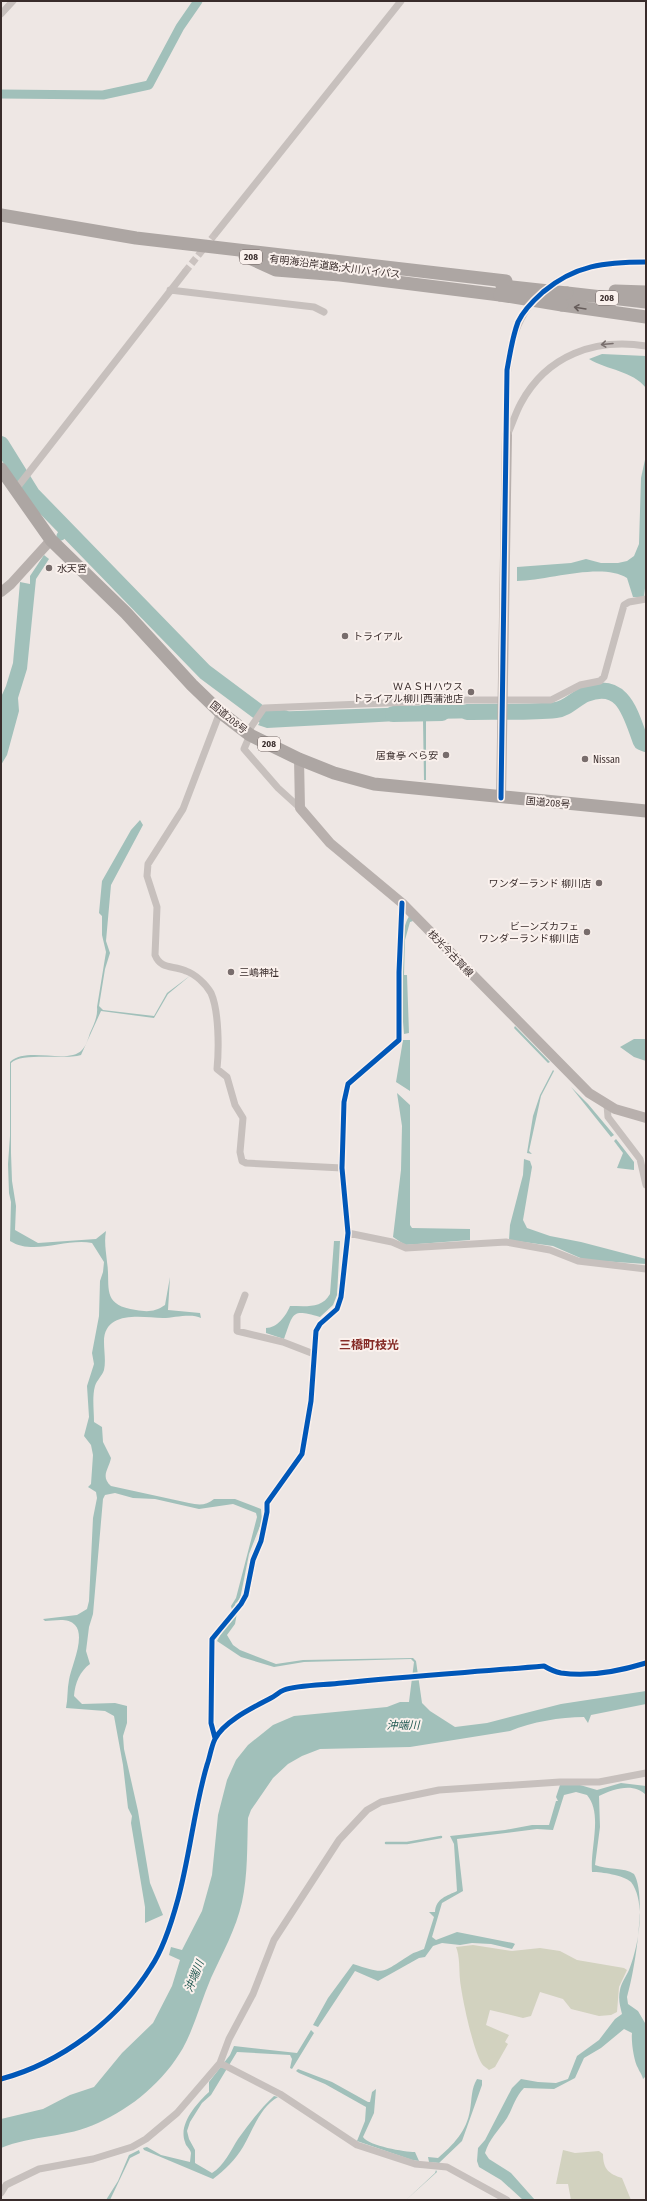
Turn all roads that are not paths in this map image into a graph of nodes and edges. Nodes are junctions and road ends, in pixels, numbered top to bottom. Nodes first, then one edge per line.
1 (13, 1) edge
2 (401, 1) edge
3 (1, 14) edge
4 (1, 215) edge
5 (1, 220) edge
6 (216, 233) tunnel mouth
7 (646, 262) edge
8 (185, 272) tunnel mouth
9 (503, 287) junction
10 (170, 290) junction
11 (600, 292) junction
12 (646, 292) edge
13 (646, 297) edge
14 (646, 302) edge
15 (324, 312) dead end
16 (646, 317) edge
17 (646, 346) edge
18 (507, 435) junction
19 (1, 469) edge
20 (16, 489) junction
21 (51, 540) junction
22 (1, 592) edge
23 (646, 599) edge
24 (503, 700) junction
25 (220, 712) junction
26 (251, 731) junction
27 (299, 759) junction
28 (501, 798) junction
29 (300, 808) junction
30 (646, 811) edge
31 (402, 903) junction
32 (607, 1105) junction
33 (646, 1118) edge
34 (342, 1168) junction
35 (646, 1185) edge
36 (348, 1233) junction
37 (646, 1269) edge
38 (245, 1295) dead end
39 (314, 1354) junction
40 (646, 1663) edge
41 (215, 1738) junction
42 (646, 1772) edge
43 (220, 2063) junction
44 (1, 2079) edge
45 (1, 2193) edge
46 (507, 2200) edge

1 - 3 street
2 - 6 street
4 - 9 highway, 有明海沿岸道路;大川バイパス / 208
5 - 9 highway, 208
7 - 18 street
8 - 10 street
9 - 11 highway, 有明海沿岸道路;大川バイパス / 208
9 - 14 highway, 有明海沿岸道路;大川バイパス / 208, bridge
16 -> 9 highway, bridge
10 - 15 street
10 - 20 street
11 - 12 highway
11 - 13 highway, 有明海沿岸道路;大川バイパス / 208
17 -> 18 street
18 - 24 main road
19 - 20 highway, 国道208号 / 208
20 - 21 highway, 国道208号 / 208
21 - 22 main road
21 - 25 highway, 国道208号 / 208
23 - 24 street
24 - 26 street
24 - 28 main road
25 - 26 highway, 国道208号 / 208
25 - 34 street
26 - 27 highway, 国道208号 / 208
26 - 29 street
27 - 28 highway, 国道208号 / 208
27 - 29 main road
28 - 30 highway, 国道208号 / 208
29 - 31 main road, 枝光今古賀線
31 - 32 main road, 枝光今古賀線
31 - 34 street
32 - 33 main road, 枝光今古賀線
32 - 35 street
34 - 36 street
36 - 37 street
36 - 39 street
38 - 39 street
39 - 41 street
40 - 41 street
41 - 44 street
42 - 43 street
43 - 45 street
43 - 46 street

